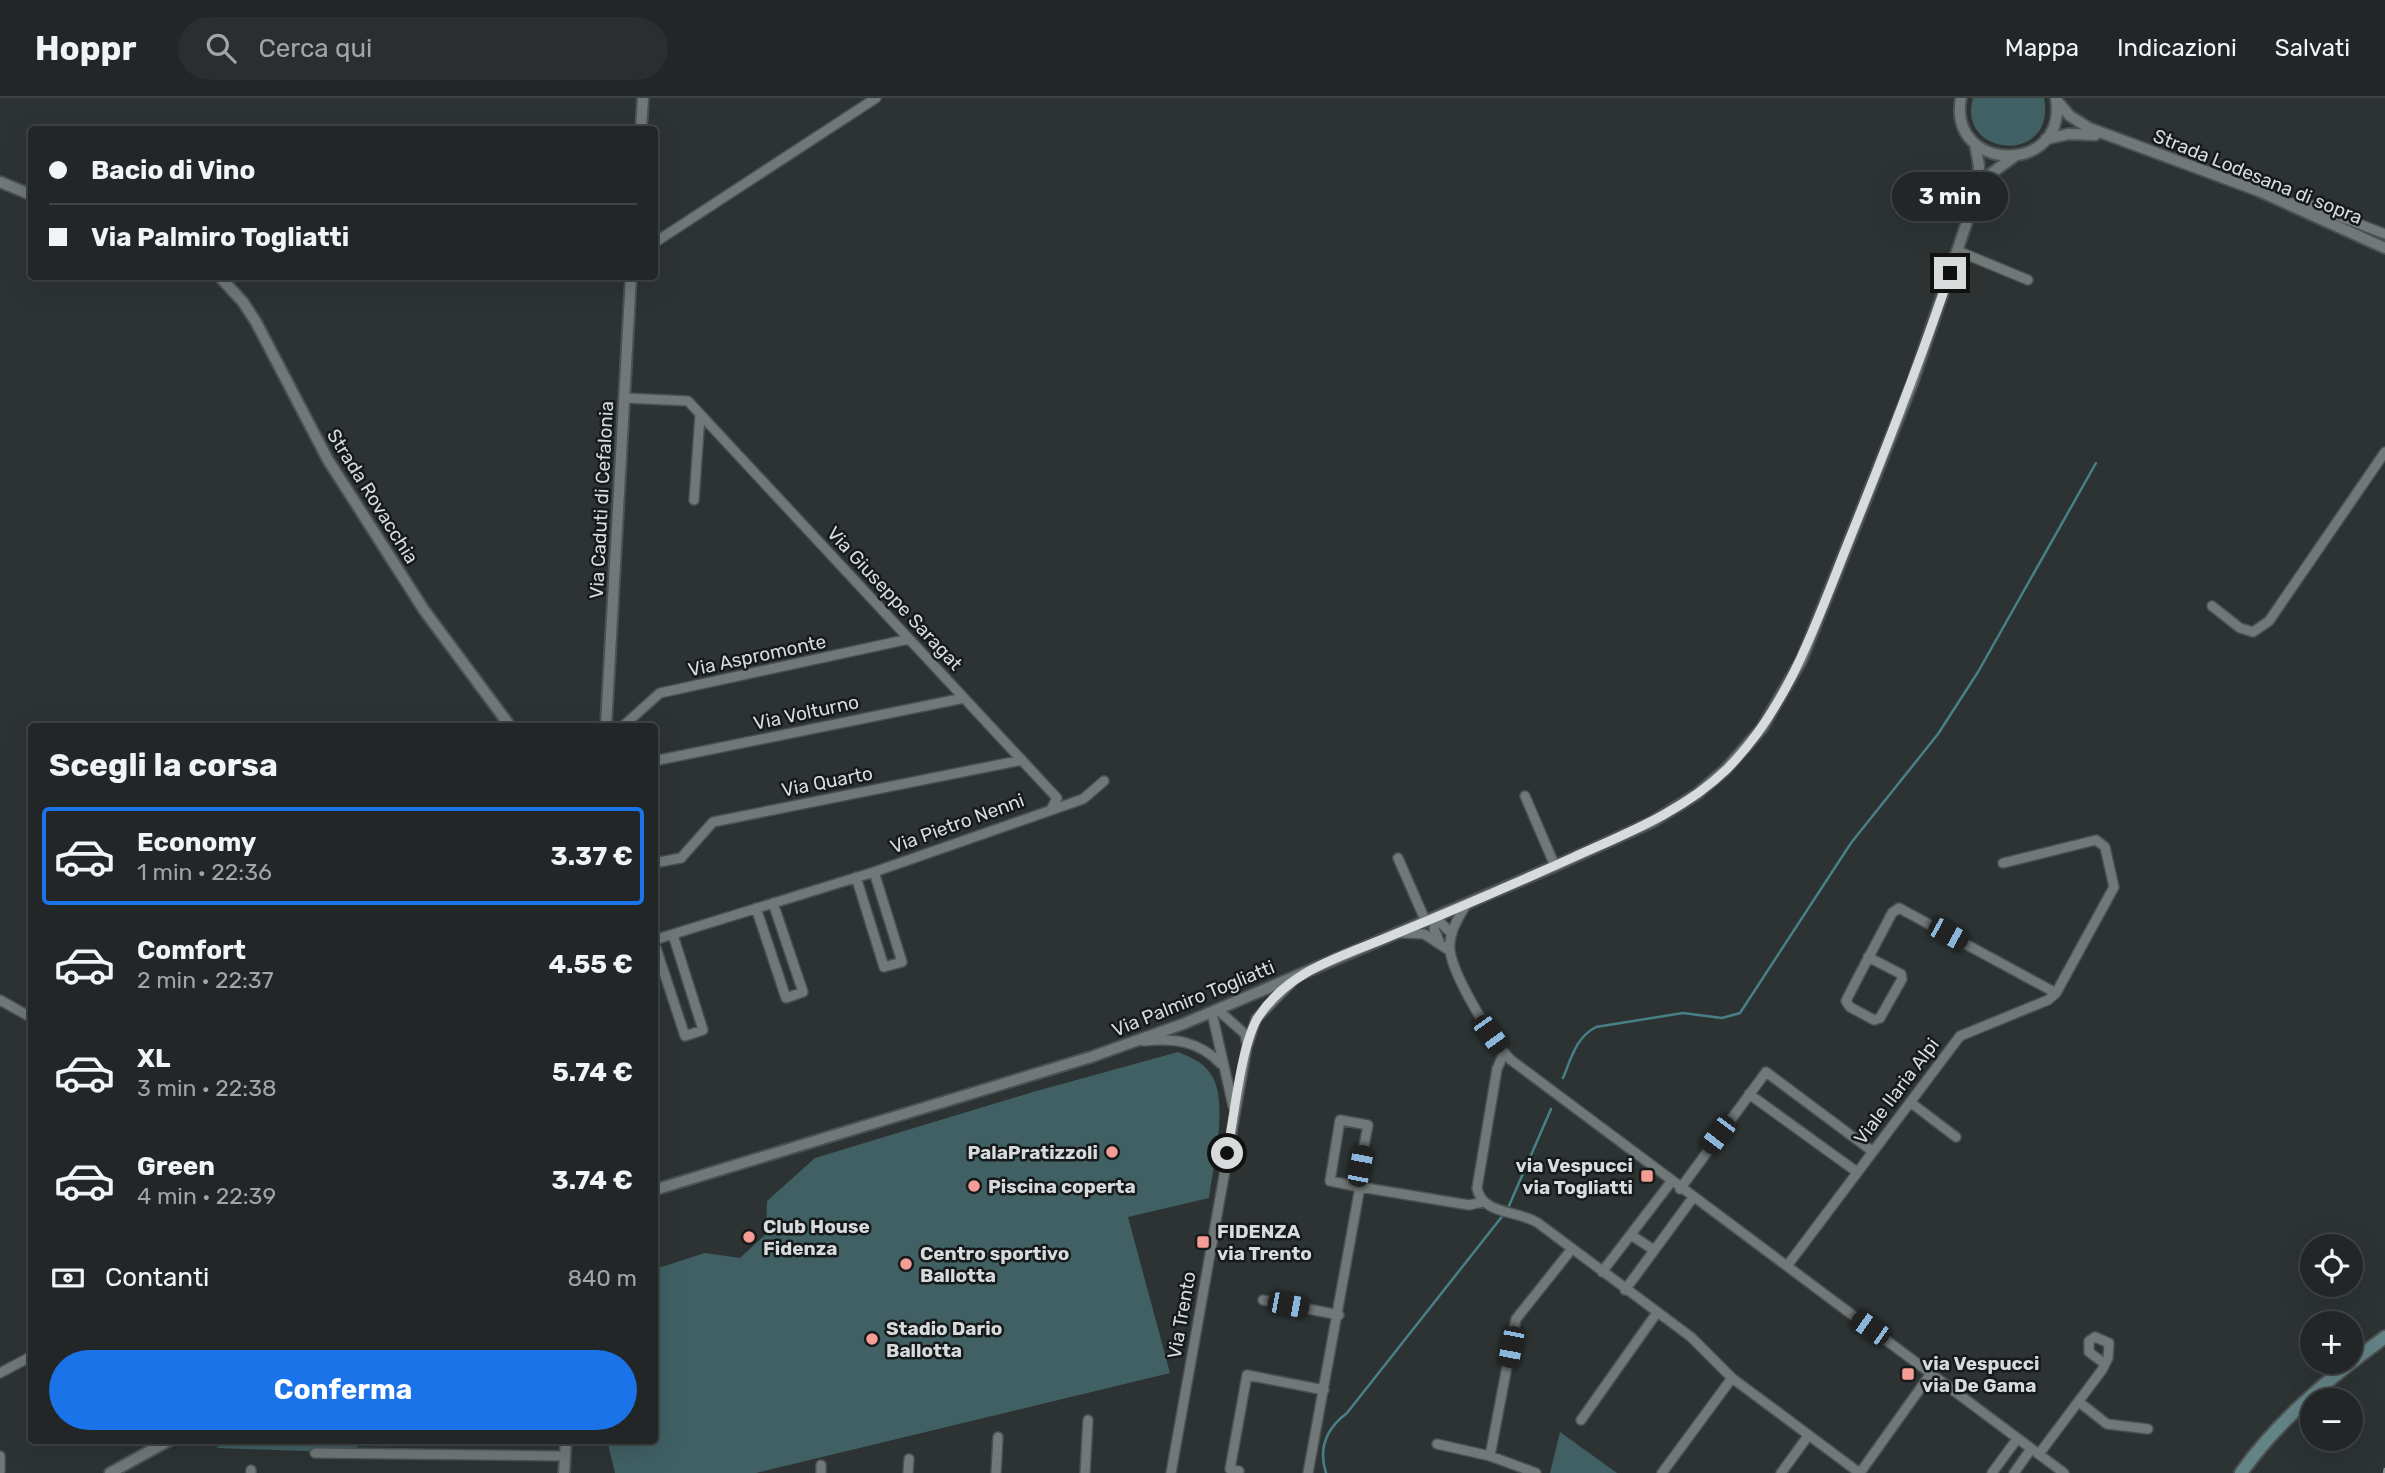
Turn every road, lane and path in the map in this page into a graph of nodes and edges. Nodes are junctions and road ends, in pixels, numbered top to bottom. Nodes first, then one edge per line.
1 (643, 98) edge
2 (876, 98) edge
3 (2056, 99) edge
4 (1959, 100) edge
5 (641, 126) edge
6 (2046, 139) junction
7 (2116, 139) junction
8 (1975, 144) junction
9 (2015, 156) junction
10 (0, 182) edge
11 (28, 193) edge
12 (2287, 203) junction
13 (1973, 204) junction
14 (2385, 234) edge
15 (658, 240) edge
16 (2385, 248) edge
17 (1958, 251) junction
18 (223, 280) edge
19 (631, 280) edge
20 (2028, 280) dead end
21 (625, 398) junction
22 (700, 415) junction
23 (2385, 452) edge
24 (694, 500) dead end
25 (2212, 606) dead end
26 (909, 639) junction
27 (964, 698) junction
28 (508, 723) edge
29 (606, 723) edge
30 (626, 723) edge
31 (658, 760) edge
32 (1021, 760) junction
33 (1104, 781) dead end
34 (1525, 796) dead end
35 (1052, 808) junction
36 (1398, 858) dead end
37 (658, 862) edge
38 (2003, 863) dead end
39 (1555, 866) junction
40 (874, 872) junction
41 (856, 877) junction
42 (773, 903) junction
43 (1466, 905) junction
44 (756, 908) junction
45 (1431, 920) junction
46 (1399, 933) junction
47 (673, 934) junction
48 (1452, 934) junction
49 (658, 940) edge
50 (1440, 943) junction
51 (1450, 950) junction
52 (658, 953) edge
53 (1868, 957) junction
54 (1304, 972) junction
55 (2056, 993) junction
56 (0, 1000) edge
57 (1215, 1012) junction
58 (28, 1013) edge
59 (1132, 1042) junction
60 (1247, 1047) junction
61 (1504, 1053) junction
62 (1225, 1068) junction
63 (1749, 1094) junction
64 (1910, 1102) junction
65 (1234, 1122) junction
66 (1956, 1137) dead end
67 (1872, 1151) junction
68 (1857, 1172) junction
69 (1671, 1182) junction
70 (1358, 1187) junction
71 (658, 1189) edge
72 (1680, 1189) junction
73 (1692, 1199) junction
74 (1483, 1202) junction
75 (1631, 1235) junction
76 (1571, 1250) junction
77 (1654, 1251) junction
78 (1787, 1266) junction
79 (1602, 1272) junction
80 (1625, 1290) junction
81 (1263, 1300) dead end
82 (1656, 1314) junction
83 (1339, 1315) junction
84 (2385, 1337) edge
85 (28, 1358) edge
86 (2105, 1364) dead end
87 (1932, 1372) junction
88 (0, 1373) edge
89 (1732, 1378) junction
90 (1324, 1390) junction
91 (2079, 1402) junction
92 (1087, 1420) dead end
93 (1581, 1420) dead end
94 (2148, 1429) dead end
95 (1808, 1436) junction
96 (998, 1437) dead end
97 (2017, 1439) junction
98 (163, 1444) edge
99 (566, 1444) edge
100 (1437, 1444) dead end
101 (315, 1452) dead end
102 (2035, 1452) junction
103 (0, 1456) edge
104 (565, 1456) junction
105 (1490, 1456) junction
106 (909, 1459) dead end
107 (0, 1471) edge
108 (1239, 1471) dead end
109 (1857, 1472) edge
110 (110, 1473) edge
111 (564, 1473) edge
112 (908, 1473) edge
113 (996, 1473) edge
114 (1085, 1473) edge
115 (1171, 1473) edge
116 (1308, 1473) edge
117 (1536, 1473) edge
118 (1662, 1473) edge
119 (1781, 1473) edge
120 (1993, 1473) edge
121 (2014, 1473) edge
122 (2064, 1473) edge
123 (2241, 1473) edge

1 - 5 street
2 - 15 street
3 - 6 street
3 - 7 street
4 - 8 street
6 - 7 street
6 - 9 street
7 - 12 street, Strada Lodesana di sopra
8 - 9 street
8 - 13 street
9 - 13 street
10 - 11 street
12 - 14 street
12 - 16 street, Strada Lodesana di sopra
13 - 17 street, Via Palmiro Togliatti
17 - 20 street
17 - 39 street, Via Palmiro Togliatti
18 - 28 street, Strada Rovacchia
19 - 21 street, Via Caduti di Cefalonia
21 - 22 street, Via Giuseppe Saragat
21 - 29 street, Via Caduti di Cefalonia
22 - 24 street
22 - 26 street, Via Giuseppe Saragat
23 - 25 street
26 - 27 street, Via Giuseppe Saragat
26 - 30 street, Via Aspromonte
27 - 31 street, Via Volturno
27 - 32 street, Via Giuseppe Saragat
32 - 35 street, Via Giuseppe Saragat
32 - 37 street, Via Quarto
33 - 35 street, Via Pietro Nenni
34 - 39 street
35 - 40 street, Via Pietro Nenni
36 - 45 street
38 - 55 street
39 - 43 street, Via Palmiro Togliatti
40 - 41 street, Via Pietro Nenni
40 - 41 street, Via Pietro Nenni
41 - 42 street, Via Pietro Nenni
42 - 44 street, Via Pietro Nenni
42 - 44 street
43 - 45 street, Via Palmiro Togliatti
43 - 48 street
44 - 47 street, Via Pietro Nenni
45 - 46 street, Via Palmiro Togliatti
45 - 48 street
45 - 50 street
46 - 50 street
46 - 54 street, Via Palmiro Togliatti
47 - 49 street, Via Pietro Nenni
47 - 52 street, Via Pietro Nenni
48 - 51 street
50 - 51 street
51 - 61 street
53 - 53 street
53 - 55 street
54 - 57 street, Via Palmiro Togliatti
54 - 60 street, Via Trento
55 - 64 street, Viale Ilaria Alpi
56 - 58 street
57 - 59 street, Via Palmiro Togliatti
57 - 60 street
57 - 62 street, Via Trento
59 - 62 street
59 - 71 street, Via Palmiro Togliatti
60 - 65 street, Via Trento
61 - 69 street
61 - 74 street
62 - 65 street, Via Trento
63 - 67 street
63 - 68 street
63 - 72 street
64 - 66 street
64 - 67 street, Viale Ilaria Alpi
65 - 115 street, Via Trento
67 - 68 street, Viale Ilaria Alpi
68 - 78 street, Viale Ilaria Alpi
69 - 72 street
69 - 75 street
70 - 70 street
70 - 74 street
70 - 83 street
72 - 73 street
73 - 77 street
73 - 78 street
74 - 76 street
75 - 77 street
75 - 79 street
76 - 79 street
76 - 105 street
77 - 80 street
78 - 87 street
79 - 80 street
80 - 82 street
81 - 83 street
82 - 89 street
82 - 93 street
83 - 90 street
84 - 123 main road
85 - 88 street
86 - 91 street
87 - 97 street
87 - 109 street
89 - 95 street
89 - 118 street
90 - 108 street
90 - 116 street
91 - 94 street
91 - 102 street
92 - 114 street
95 - 109 street
95 - 119 street
96 - 113 street
97 - 102 street
97 - 120 street
98 - 110 street
99 - 104 street
100 - 105 street
101 - 104 street
102 - 121 street
102 - 122 street
103 - 107 street
104 - 111 street
105 - 117 street
106 - 112 street

